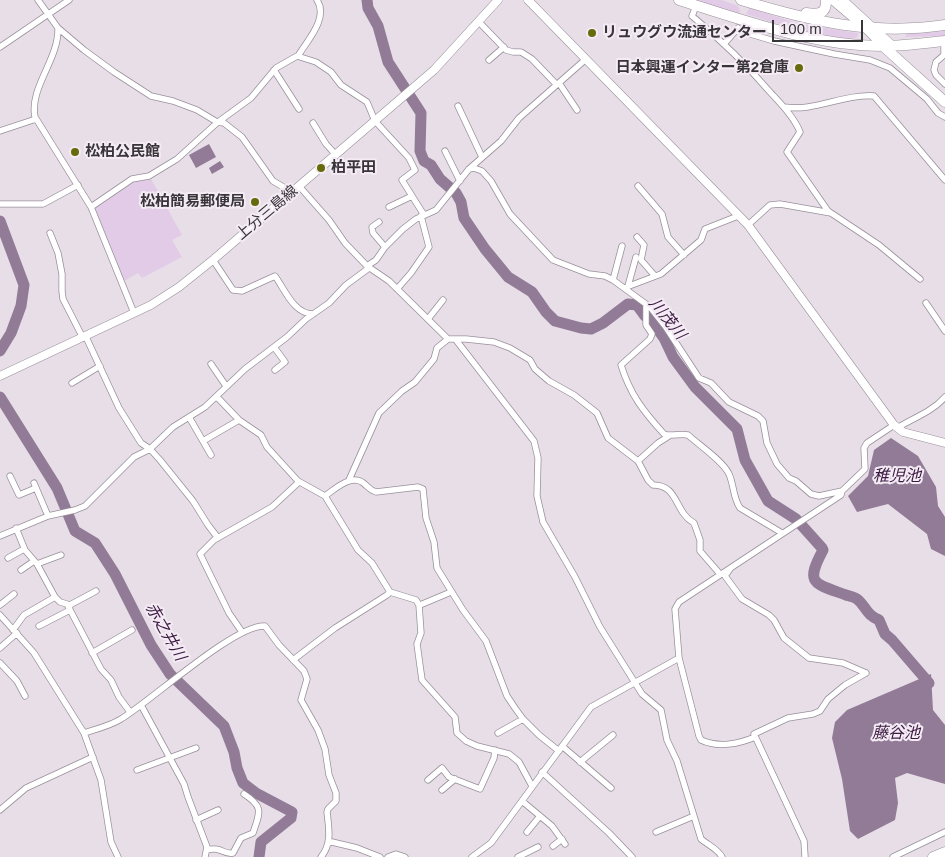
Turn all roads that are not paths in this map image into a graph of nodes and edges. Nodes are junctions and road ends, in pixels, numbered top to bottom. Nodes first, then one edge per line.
1 (38, 0) edge
2 (69, 0) edge
3 (317, 0) edge
4 (498, 0) edge
5 (528, 0) edge
6 (679, 0) edge
7 (826, 0) edge
8 (832, 0) edge
9 (843, 0) edge
10 (746, 1) edge
11 (696, 6) junction
12 (48, 15) junction
13 (742, 20) junction
14 (478, 22) junction
15 (945, 25) edge
16 (58, 28) junction
17 (870, 28) junction
18 (737, 30) junction
19 (944, 41) edge
20 (725, 44) junction
21 (888, 46) junction
22 (0, 47) edge
23 (504, 47) junction
24 (298, 56) junction
25 (586, 59) junction
26 (489, 60) dead end
27 (274, 70) junction
28 (557, 84) junction
29 (945, 84) edge
30 (945, 97) edge
31 (945, 102) edge
32 (458, 106) dead end
33 (784, 107) junction
34 (299, 109) dead end
35 (577, 110) dead end
36 (945, 117) edge
37 (36, 119) junction
38 (375, 121) junction
39 (218, 122) junction
40 (313, 123) dead end
41 (0, 131) edge
42 (445, 150) dead end
43 (336, 155) junction
44 (482, 157) junction
45 (469, 169) junction
46 (945, 180) edge
47 (460, 181) junction
48 (78, 185) junction
49 (638, 186) dead end
50 (297, 188) junction
51 (412, 196) junction
52 (0, 204) edge
53 (91, 207) junction
54 (389, 207) dead end
55 (831, 213) junction
56 (422, 216) junction
57 (738, 216) junction
58 (379, 222) dead end
59 (748, 225) junction
60 (50, 233) dead end
61 (637, 237) dead end
62 (622, 246) dead end
63 (385, 247) junction
64 (684, 255) junction
65 (636, 257) dead end
66 (213, 260) junction
67 (368, 267) junction
68 (655, 276) junction
69 (920, 279) dead end
70 (613, 280) junction
71 (626, 287) junction
72 (397, 289) junction
73 (443, 300) dead end
74 (926, 303) dead end
75 (646, 304) junction
76 (134, 313) junction
77 (314, 314) junction
78 (428, 319) junction
79 (945, 331) edge
80 (84, 338) junction
81 (448, 339) junction
82 (456, 340) junction
83 (274, 348) junction
84 (211, 364) dead end
85 (100, 366) junction
86 (275, 370) dead end
87 (0, 376) edge
88 (72, 383) dead end
89 (226, 386) junction
90 (945, 397) edge
91 (215, 398) junction
92 (189, 417) junction
93 (239, 420) junction
94 (895, 426) junction
95 (669, 436) junction
96 (203, 442) junction
97 (945, 443) edge
98 (150, 449) junction
99 (211, 455) dead end
100 (638, 461) junction
101 (10, 476) dead end
102 (349, 480) junction
103 (299, 482) junction
104 (842, 491) junction
105 (325, 496) junction
106 (48, 516) junction
107 (16, 528) junction
108 (782, 533) junction
109 (0, 536) edge
110 (218, 538) junction
111 (24, 549) junction
112 (61, 555) dead end
113 (8, 558) dead end
114 (36, 563) junction
115 (733, 565) junction
116 (21, 570) dead end
117 (720, 574) junction
118 (96, 591) dead end
119 (390, 592) junction
120 (451, 592) junction
121 (14, 594) dead end
122 (54, 597) junction
123 (0, 604) edge
124 (420, 605) junction
125 (69, 608) junction
126 (0, 615) edge
127 (39, 626) dead end
128 (132, 630) dead end
129 (15, 632) junction
130 (242, 632) junction
131 (0, 648) edge
132 (92, 653) junction
133 (679, 658) junction
134 (292, 660) junction
135 (0, 662) edge
136 (635, 682) junction
137 (25, 696) dead end
138 (141, 705) junction
139 (130, 712) junction
140 (523, 719) junction
141 (84, 733) junction
142 (498, 733) dead end
143 (613, 735) dead end
144 (755, 737) junction
145 (196, 748) dead end
146 (561, 749) junction
147 (495, 750) junction
148 (93, 757) junction
149 (169, 757) junction
150 (580, 762) junction
151 (137, 770) dead end
152 (542, 772) junction
153 (455, 779) junction
154 (428, 780) dead end
155 (532, 786) junction
156 (611, 788) dead end
157 (442, 790) dead end
158 (244, 794) dead end
159 (522, 801) junction
160 (0, 810) edge
161 (218, 810) dead end
162 (540, 816) junction
163 (694, 816) junction
164 (196, 820) junction
165 (527, 832) dead end
166 (656, 832) dead end
167 (945, 832) edge
168 (329, 843) junction
169 (538, 846) dead end
170 (553, 846) dead end
171 (207, 850) junction
172 (945, 852) edge
173 (118, 857) edge
174 (205, 857) edge
175 (321, 857) edge
176 (380, 857) edge
177 (388, 857) edge
178 (405, 857) edge
179 (472, 857) edge
180 (518, 857) edge
181 (632, 857) edge
182 (722, 857) edge
183 (805, 857) edge
184 (893, 857) edge
185 (933, 857) edge

1 - 12 street
2 - 12 street
3 - 24 street
4 - 14 main road, 上分三島線
5 - 25 main road
6 - 11 highway
7 - 10 highway
8 - 17 main road
9 - 17 main road
10 - 17 highway
11 - 13 highway
11 - 20 street
12 - 16 street
12 - 22 street
13 - 18 street
13 - 21 highway
14 - 23 street
14 - 38 main road, 上分三島線
15 - 17 highway
16 - 37 street
16 - 39 street
17 - 21 main road
18 - 20 street
18 - 36 street
19 - 21 highway
19 - 29 street
20 - 33 street
21 - 30 highway
21 - 31 highway
23 - 26 street
23 - 28 street
24 - 27 street
24 - 38 street
25 - 28 street
25 - 57 main road
27 - 34 street
27 - 39 street
28 - 35 street
28 - 44 street
32 - 44 street
33 - 46 street
33 - 55 street
37 - 41 street
37 - 48 street
38 - 43 main road, 上分三島線
38 - 51 street
39 - 50 street
39 - 53 street
40 - 43 street
42 - 47 street
43 - 50 main road, 上分三島線
44 - 45 street
45 - 47 street
45 - 70 street
47 - 56 street
48 - 52 street
48 - 53 street
49 - 64 street
50 - 66 main road, 上分三島線
50 - 67 street
51 - 54 street
51 - 56 street
53 - 76 street
55 - 59 street
55 - 69 street
56 - 63 street
56 - 72 street
57 - 59 main road
57 - 64 street
58 - 63 street
59 - 94 main road
60 - 80 street
61 - 68 street
62 - 70 street
63 - 67 street
64 - 68 street
65 - 71 street
66 - 76 main road, 上分三島線
66 - 77 street
67 - 72 street
67 - 77 street
68 - 71 street
70 - 71 street
71 - 75 street
72 - 78 street
73 - 78 street
74 - 79 street
75 - 95 street
75 - 104 street
76 - 80 main road, 上分三島線
77 - 83 street
78 - 81 street
80 - 85 street
80 - 87 main road, 上分三島線
81 - 82 street
81 - 102 street
82 - 100 street
82 - 136 street
83 - 86 street
83 - 89 street
84 - 89 street
85 - 88 street
85 - 98 street
89 - 91 street
90 - 94 street
91 - 92 street
91 - 93 street
92 - 96 street
92 - 98 street
93 - 96 street
93 - 103 street
94 - 97 main road
94 - 104 street
95 - 100 street
95 - 108 street
96 - 99 street
98 - 106 street
98 - 110 street
100 - 117 street
101 - 106 street
102 - 105 street
102 - 120 street
103 - 105 street
103 - 110 street
104 - 108 street
105 - 119 street
106 - 107 street
107 - 109 street
107 - 111 street
108 - 115 street
110 - 130 street
111 - 113 street
111 - 114 street
112 - 114 street
114 - 116 street
114 - 122 street
115 - 117 street
115 - 144 street
117 - 133 street
118 - 125 street
119 - 124 street
119 - 134 street
120 - 124 street
120 - 140 street
121 - 123 street
122 - 125 street
122 - 129 street
124 - 147 street
125 - 127 street
125 - 132 street
126 - 129 street
128 - 132 street
129 - 131 street
129 - 141 street
130 - 134 street
130 - 138 street
132 - 139 street
133 - 136 street
133 - 144 street
134 - 168 street
135 - 137 street
136 - 146 street
136 - 163 street
138 - 139 street
138 - 149 street
139 - 141 street
140 - 142 street
140 - 146 street
141 - 148 street
143 - 150 street
144 - 183 street
145 - 149 street
146 - 150 street
146 - 152 street
147 - 153 street
147 - 155 street
148 - 160 street
148 - 173 street
149 - 151 street
149 - 164 street
150 - 156 street
152 - 155 street
152 - 181 street
153 - 154 street
153 - 157 street
155 - 159 street
158 - 171 street
159 - 162 street
159 - 179 street
161 - 164 street
162 - 165 street
162 - 170 street
163 - 166 street
163 - 182 street
164 - 171 street
167 - 184 street
168 - 175 street
168 - 176 street
169 - 180 street
171 - 174 street
172 - 185 highway
177 - 178 street

